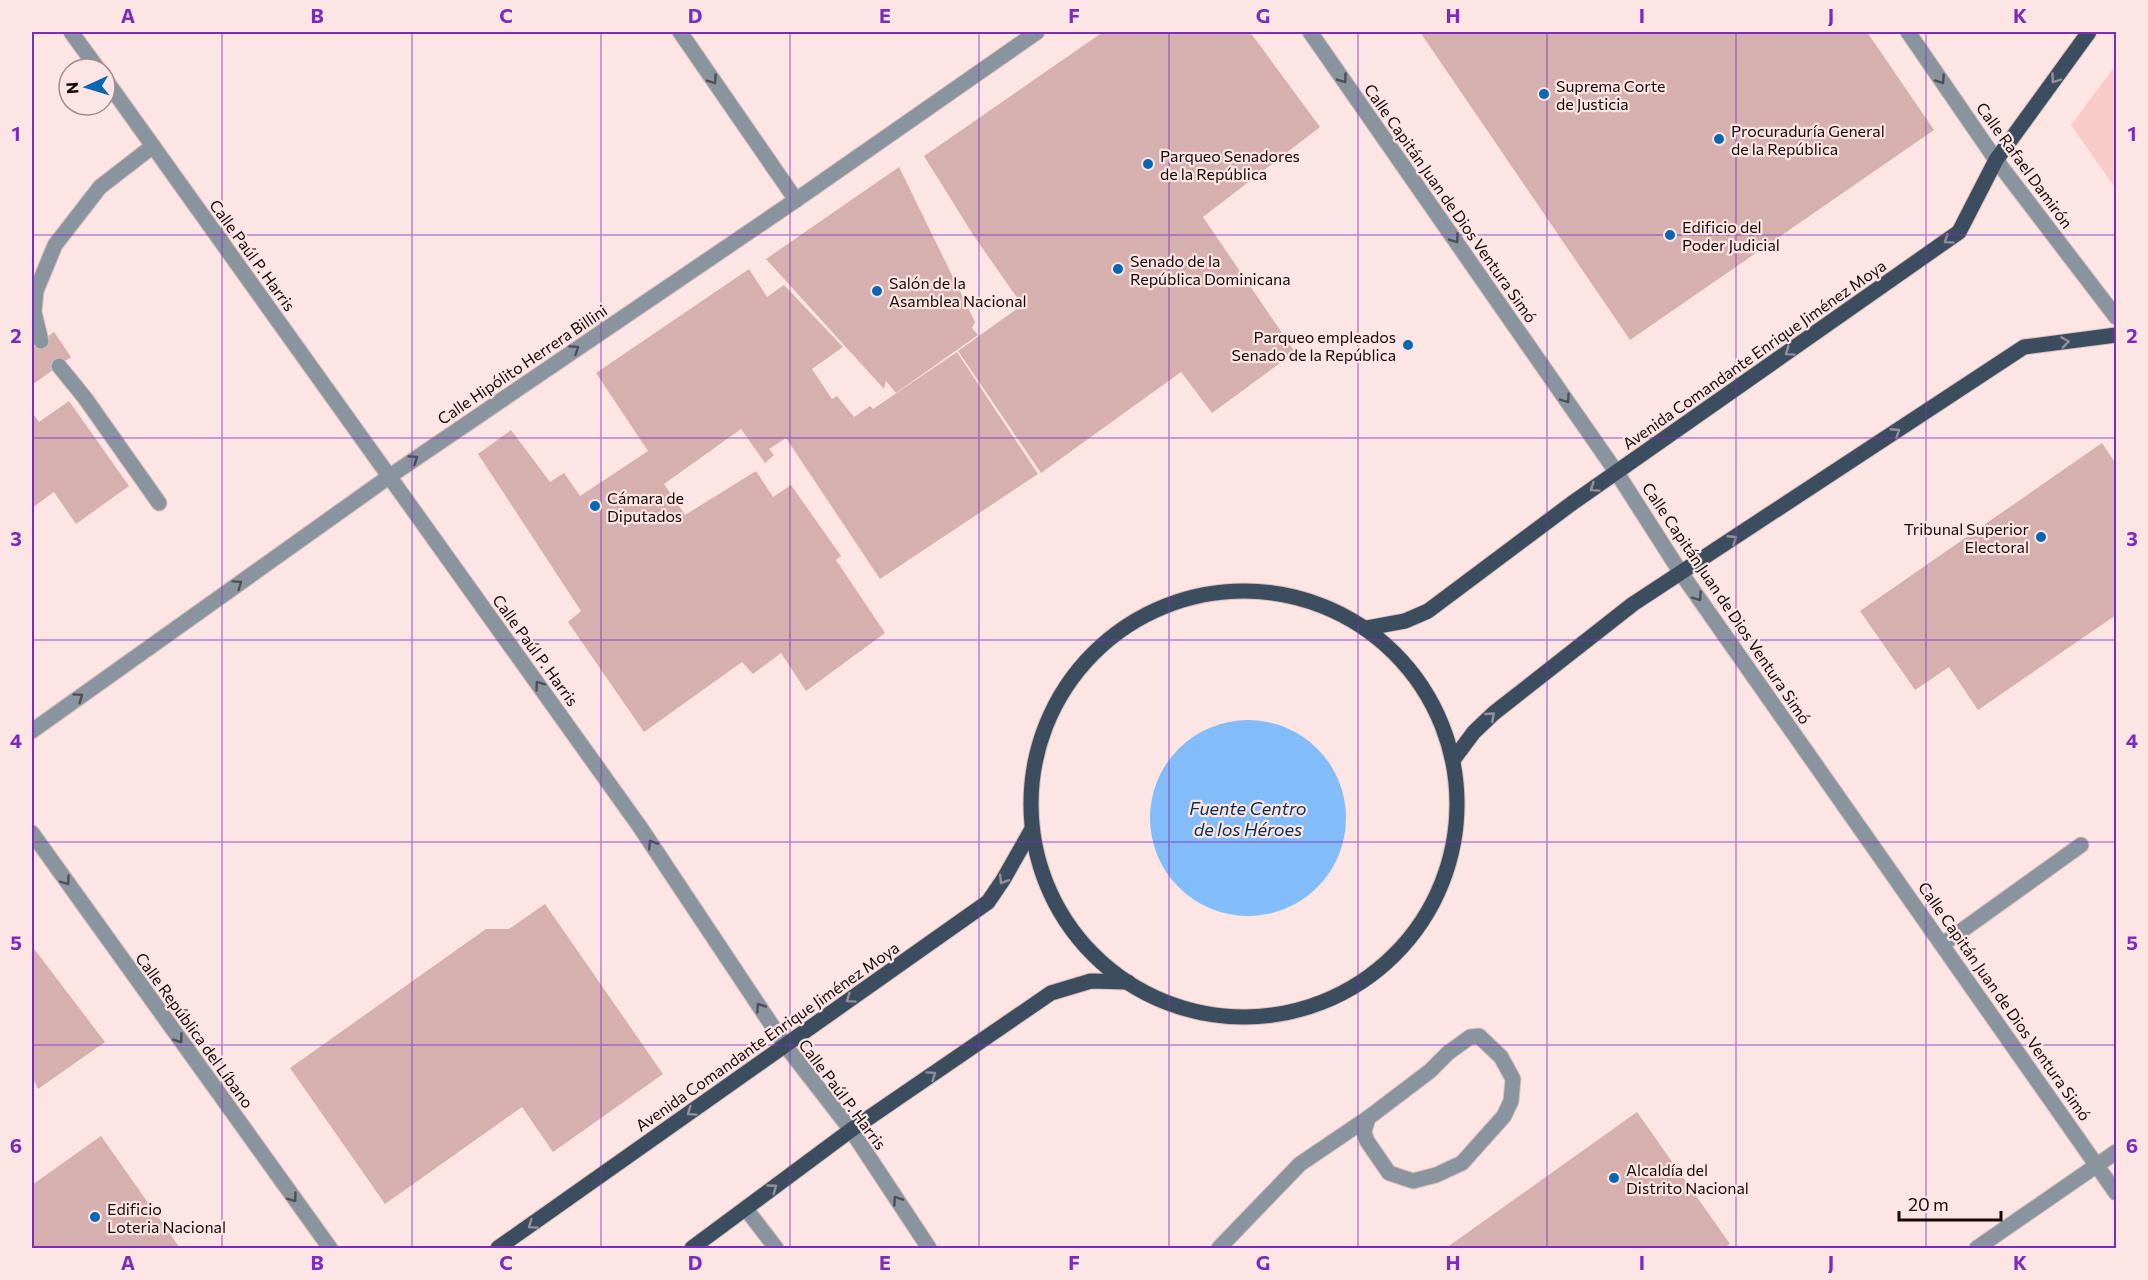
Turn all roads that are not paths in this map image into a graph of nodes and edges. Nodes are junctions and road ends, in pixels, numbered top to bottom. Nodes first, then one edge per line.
1 (71, 32) edge
2 (680, 32) edge
3 (1037, 32) edge
4 (1310, 32) edge
5 (1908, 32) edge
6 (2089, 32) edge
7 (89, 57) edge
8 (117, 96) edge
9 (153, 146) junction
10 (1996, 160) junction
11 (796, 200) junction
12 (2116, 317) edge
13 (2116, 335) edge
14 (41, 342) dead end
15 (59, 366) dead end
16 (1617, 473) junction
17 (390, 476) junction
18 (159, 503) dead end
19 (1681, 573) junction
20 (1367, 628) junction
21 (32, 731) edge
22 (1453, 760) junction
23 (1032, 829) junction
24 (32, 833) edge
25 (2080, 844) dead end
26 (1943, 944) junction
27 (1128, 982) junction
28 (785, 1045) junction
29 (1368, 1118) junction
30 (851, 1131) junction
31 (2116, 1152) edge
32 (2097, 1165) junction
33 (2116, 1193) edge
34 (746, 1209) junction
35 (330, 1248) edge
36 (498, 1248) edge
37 (692, 1248) edge
38 (776, 1248) edge
39 (930, 1248) edge
40 (1219, 1248) edge
41 (1977, 1248) edge

1 - 7 street
2 -> 11 street
3 - 11 street, Calle Hipólito Herrera Billini
4 -> 16 street, Calle Capitán Juan de Dios Ventura Simó
5 -> 10 street, Calle Rafael Damirón
6 -> 10 main road, Avenida Comandante Enrique Jiménez Moya
8 - 9 street, Calle Paúl P. Harris
9 - 14 street
9 - 17 street, Calle Paúl P. Harris
10 - 12 street, Calle Rafael Damirón
10 -> 16 main road, Avenida Comandante Enrique Jiménez Moya
17 -> 11 street, Calle Hipólito Herrera Billini
19 -> 13 main road
15 - 18 street
16 - 19 street, Calle Capitán Juan de Dios Ventura Simó
16 -> 20 main road, Avenida Comandante Enrique Jiménez Moya
21 -> 17 street, Calle Hipólito Herrera Billini
28 -> 17 street, Calle Paúl P. Harris
22 -> 19 main road
19 -> 26 street, Calle Capitán Juan de Dios Ventura Simó
20 - 22 main road
20 - 23 main road
22 - 27 main road
23 - 27 main road
23 -> 28 main road, Avenida Comandante Enrique Jiménez Moya
24 -> 35 street, Calle República del Líbano
25 - 26 street
26 - 32 street, Calle Capitán Juan de Dios Ventura Simó
30 -> 27 main road
28 - 30 street, Calle Paúl P. Harris
28 -> 36 main road, Avenida Comandante Enrique Jiménez Moya
29 - 29 street
29 - 40 street
34 -> 30 main road
39 -> 30 street, Calle Paúl P. Harris
31 - 32 street
32 - 33 street, Calle Capitán Juan de Dios Ventura Simó
32 - 41 street
34 - 37 main road
34 - 38 street

